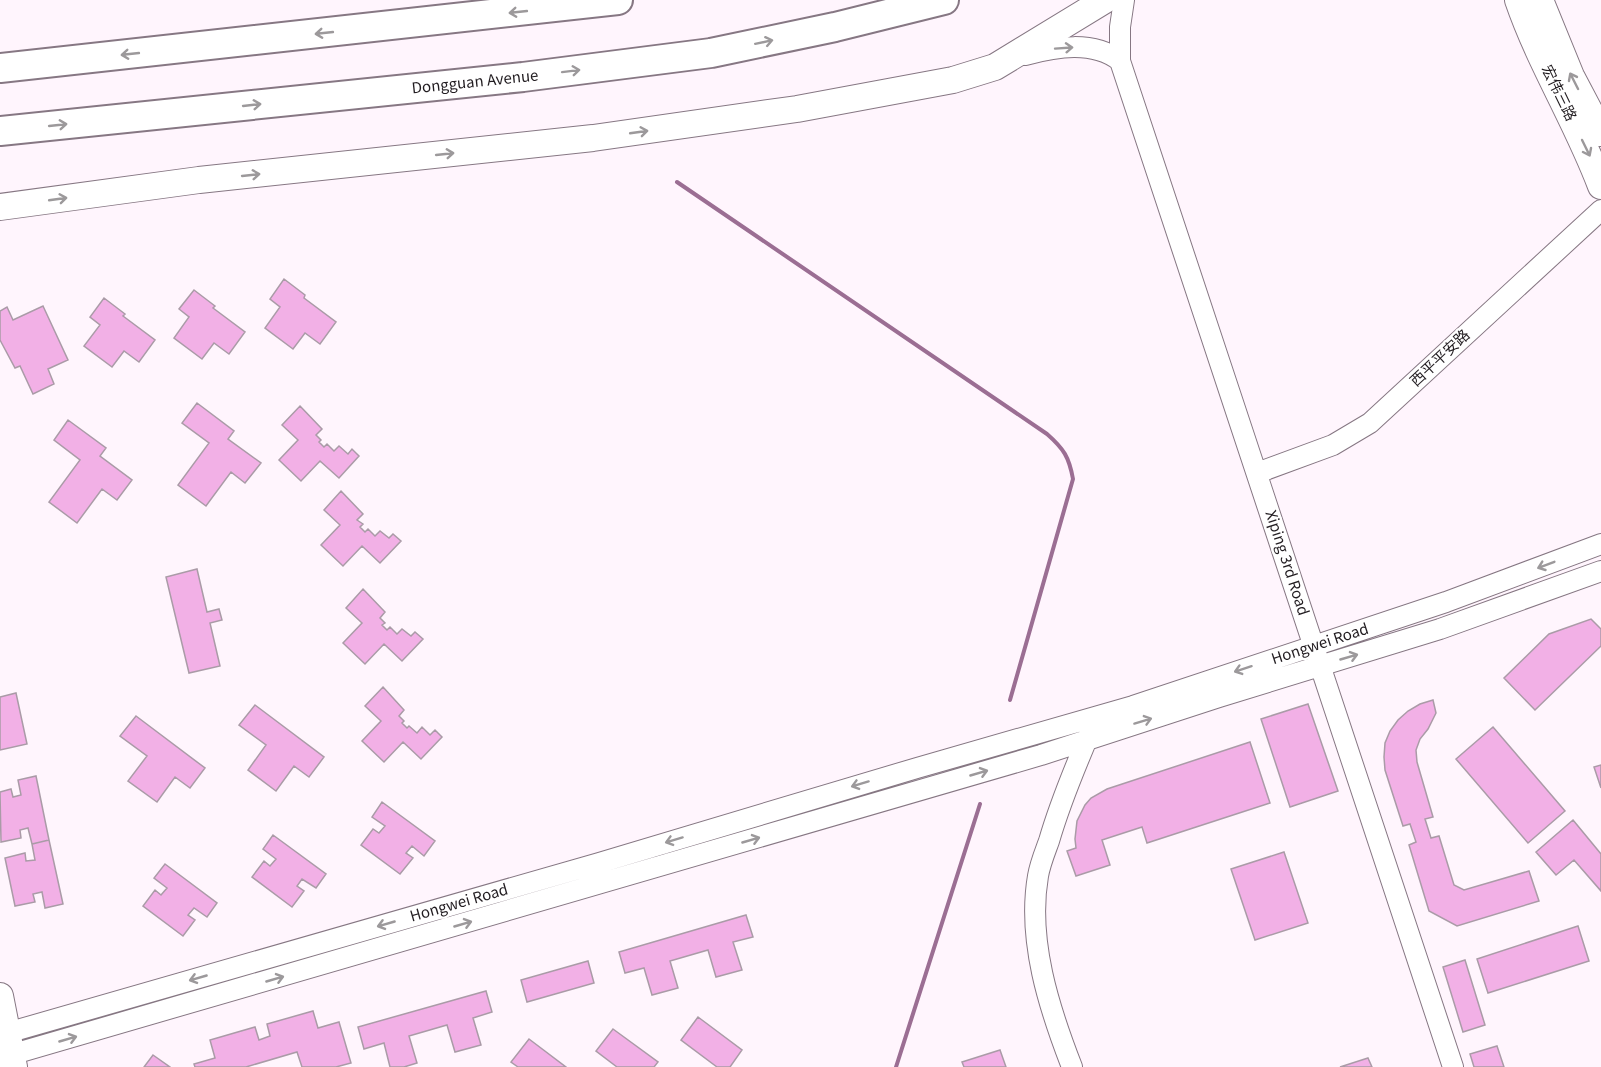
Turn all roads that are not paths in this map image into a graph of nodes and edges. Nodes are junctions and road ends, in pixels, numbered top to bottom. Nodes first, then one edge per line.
1 (618, 0) edge
2 (944, 0) edge
3 (1105, 0) edge
4 (1124, 0) edge
5 (1518, 0) edge
6 (1540, 0) edge
7 (1007, 60) junction
8 (1120, 61) junction
9 (0, 68) edge
10 (0, 131) edge
11 (1601, 133) edge
12 (1601, 186) edge
13 (0, 207) edge
14 (1601, 210) edge
15 (1257, 473) junction
16 (1601, 544) edge
17 (1601, 571) edge
18 (1315, 645) junction
19 (1321, 666) junction
20 (1085, 729) junction
21 (0, 996) edge
22 (5, 1054) edge
23 (1059, 1067) edge
24 (1072, 1067) edge
25 (1453, 1067) edge

1 -> 9 highway
10 -> 2 highway, Dongguan Avenue
3 - 7 main road
4 - 8 street, Xiping 3rd Road
5 -> 12 main road, 宏伟三路
11 -> 6 main road, 宏伟三路
7 -> 8 street
13 -> 7 main road
8 - 15 street, Xiping 3rd Road
14 - 15 street, 西平平安路
15 - 18 street, Xiping 3rd Road
16 -> 18 street, Hongwei Road
19 -> 17 street, Hongwei Road
18 - 19 street, Xiping 3rd Road
18 -> 20 street, Hongwei Road
20 -> 19 street, Hongwei Road
19 - 25 street, Xiping 3rd Road
20 -> 22 street, Hongwei Road
22 -> 20 street, Hongwei Road
20 - 23 street
20 - 24 street
21 - 22 main road

